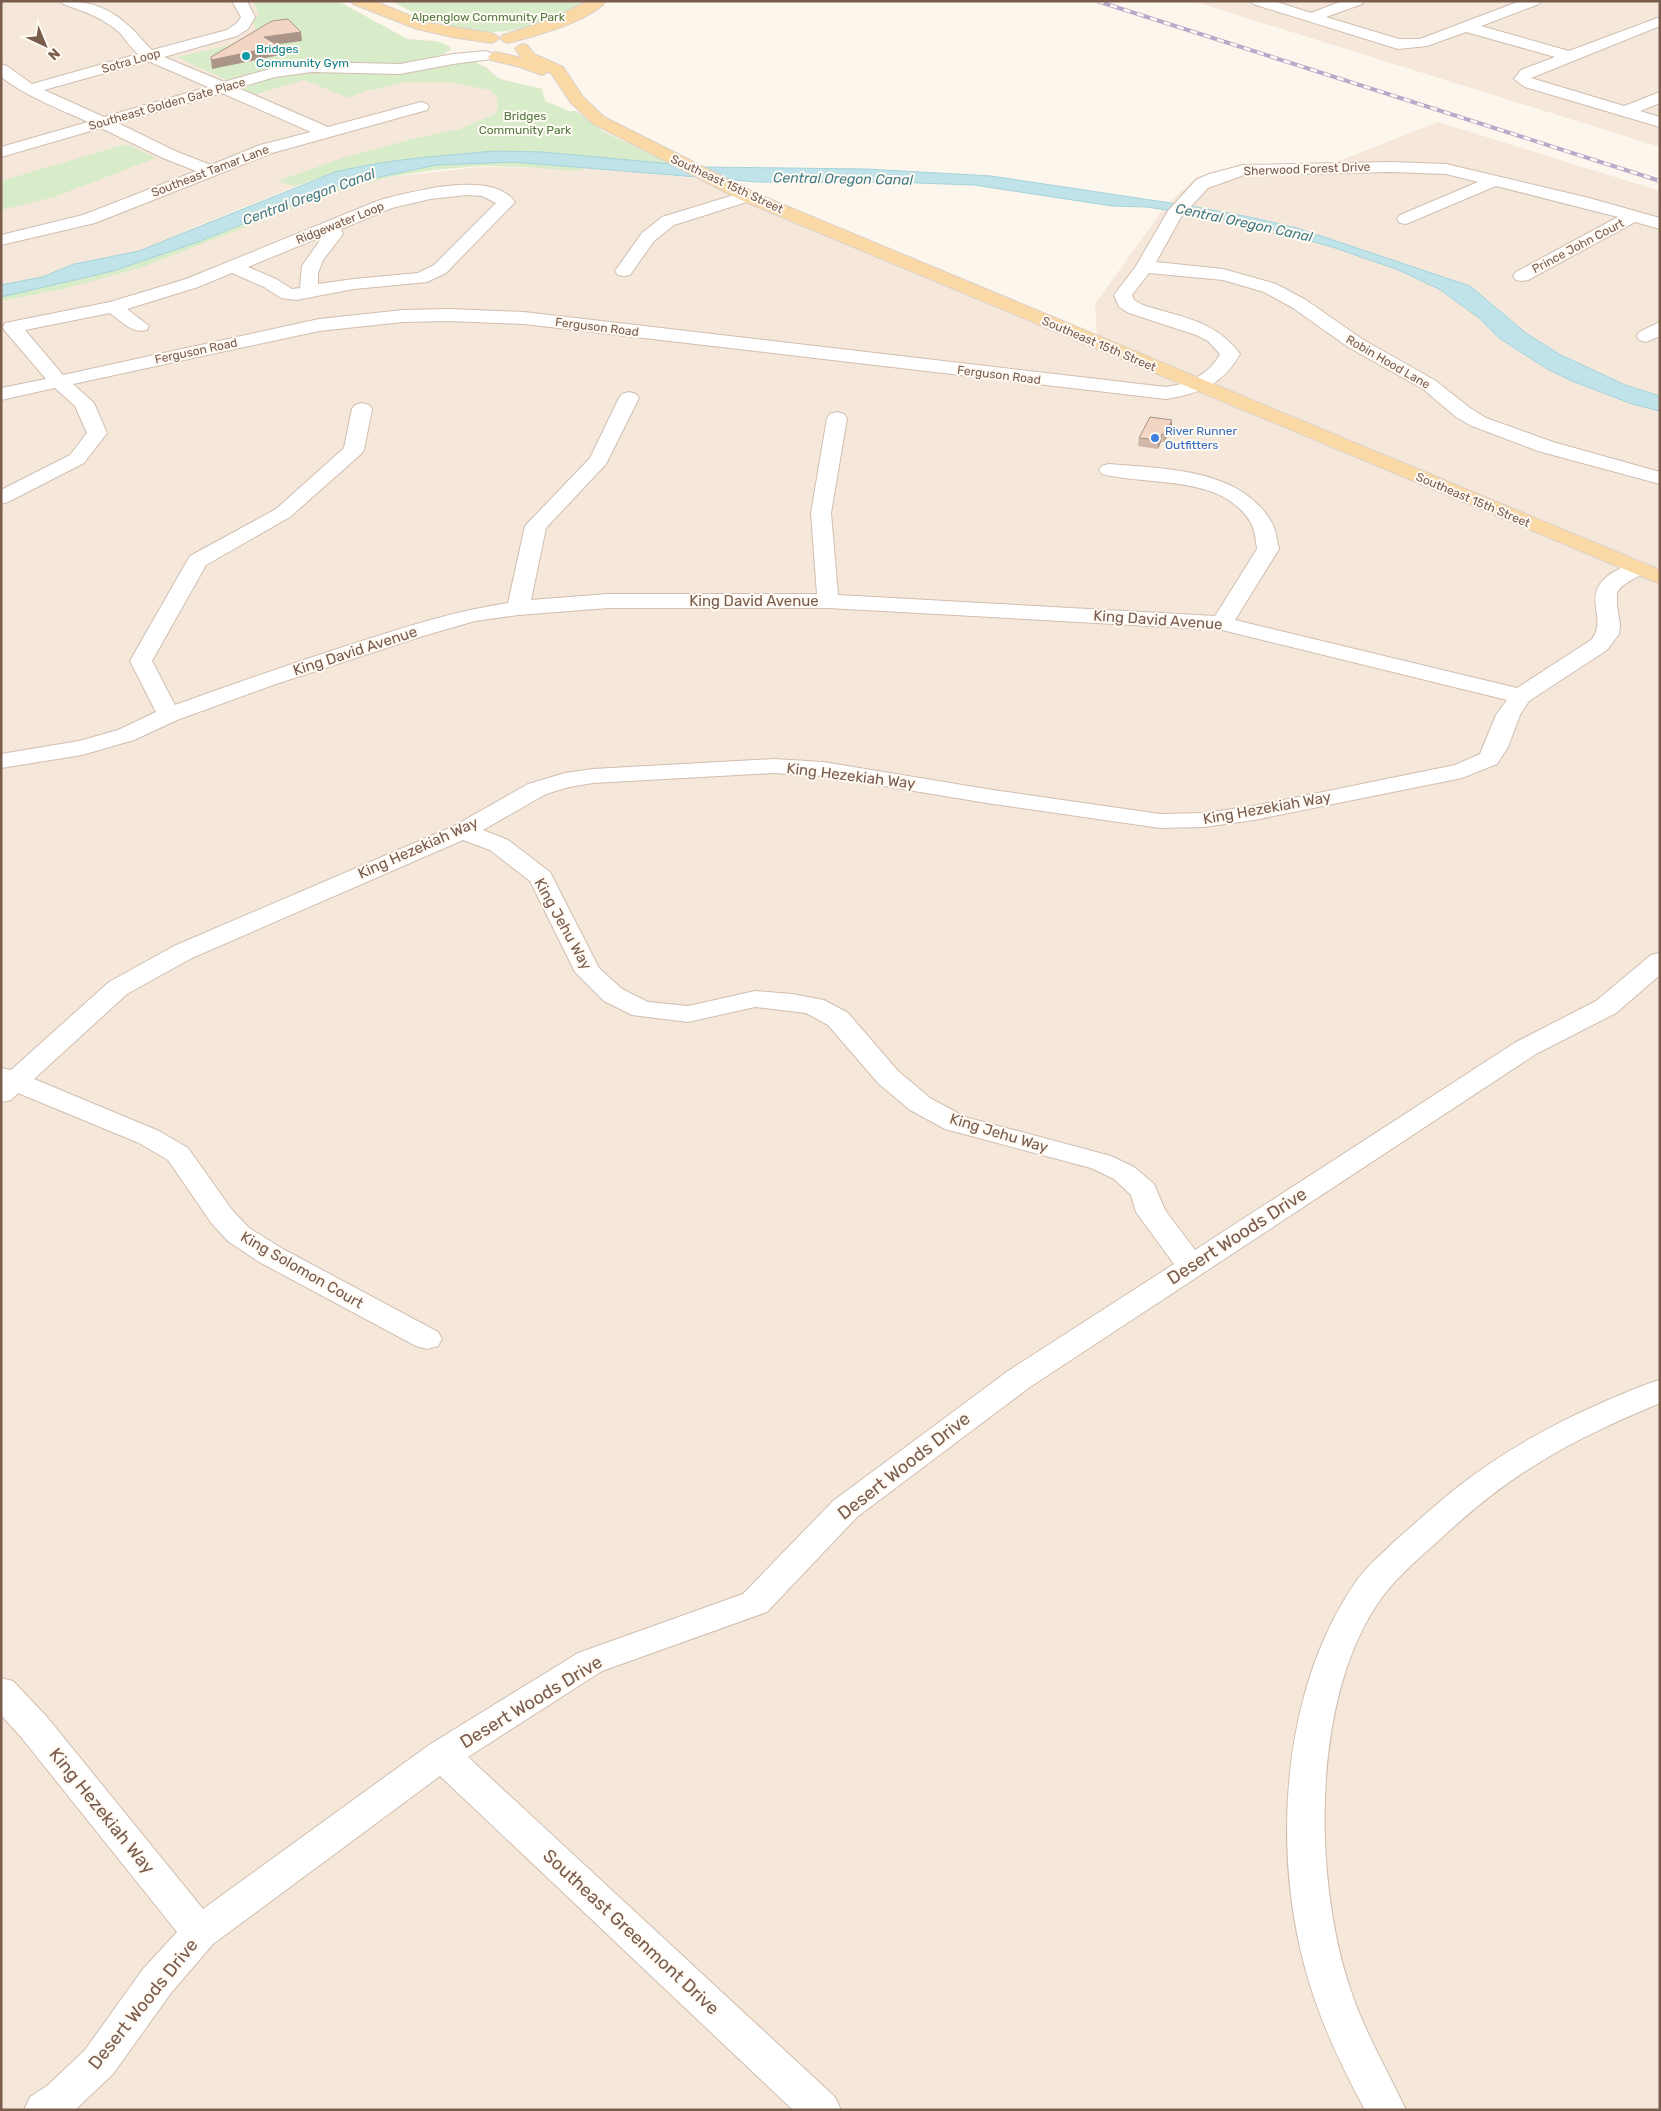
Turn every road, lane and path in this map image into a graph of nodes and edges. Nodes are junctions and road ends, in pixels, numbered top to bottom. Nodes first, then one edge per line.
1 (68, 1) edge
2 (239, 1) edge
3 (354, 1) edge
4 (358, 1) edge
5 (600, 1) edge
6 (610, 1) edge
7 (1258, 1) edge
8 (1357, 1) edge
9 (1534, 1) edge
10 (1313, 18) junction
11 (1660, 21) edge
12 (1467, 26) junction
13 (491, 38) junction
14 (508, 38) junction
15 (467, 48) junction
16 (524, 48) junction
17 (150, 56) junction
18 (491, 56) junction
19 (1570, 56) junction
20 (453, 59) junction
21 (1, 69) edge
22 (560, 77) junction
23 (224, 88) junction
24 (30, 89) junction
25 (1660, 96) edge
26 (421, 107) dead end
27 (1624, 112) junction
28 (104, 122) junction
29 (1660, 122) edge
30 (326, 132) junction
31 (1, 152) edge
32 (1264, 168) junction
33 (210, 170) junction
34 (1496, 180) junction
35 (1281, 188) dead end
36 (746, 196) junction
37 (1633, 216) junction
38 (1406, 219) dead end
39 (1660, 224) edge
40 (331, 226) junction
41 (1, 240) edge
42 (233, 267) junction
43 (1144, 267) junction
44 (624, 271) dead end
45 (1522, 276) dead end
46 (303, 293) junction
47 (113, 307) junction
48 (319, 325) junction
49 (140, 326) dead end
50 (7, 328) edge
51 (58, 381) junction
52 (1196, 385) junction
53 (1, 394) edge
54 (629, 398) dead end
55 (362, 409) dead end
56 (837, 418) dead end
57 (1109, 470) dead end
58 (1660, 478) edge
59 (1, 498) edge
60 (1637, 568) junction
61 (1660, 578) edge
62 (828, 601) junction
63 (518, 608) junction
64 (1222, 623) junction
65 (1521, 696) junction
66 (169, 715) junction
67 (1, 761) edge
68 (463, 831) junction
69 (1660, 961) edge
70 (6, 1084) edge
71 (1191, 1266) junction
72 (427, 1339) dead end
73 (1656, 1397) edge
74 (1, 1691) edge
75 (442, 1755) junction
76 (200, 1933) junction
77 (44, 2110) edge
78 (820, 2110) edge
79 (1386, 2110) edge

1 - 17 street
2 - 17 street, Sotra Loop
3 - 15 main road
4 - 13 main road
5 - 14 main road
6 - 16 main road
7 - 10 street
8 - 10 street
9 - 12 street
10 - 12 street
11 - 19 street
12 - 19 street
13 - 14 main road
13 - 15 main road
14 - 16 main road, Southeast 15th Street
15 - 18 main road
15 - 20 street, Southeast Golden Gate Place
16 - 18 main road
16 - 22 main road, Southeast 15th Street
17 - 23 street
17 - 24 street, Sotra Loop
18 - 20 street, Southeast Golden Gate Place
18 - 22 main road
19 - 27 street
20 - 23 street, Southeast Golden Gate Place
21 - 24 street
22 - 36 main road, Southeast 15th Street
23 - 28 street, Southeast Golden Gate Place
23 - 30 street
24 - 28 street
25 - 27 street
26 - 30 street, Southeast Tamar Lane
27 - 29 street
28 - 31 street, Southeast Golden Gate Place
28 - 33 street
30 - 33 street, Southeast Tamar Lane
32 - 34 street, Sherwood Forest Drive
32 - 35 street
32 - 43 street, Sherwood Forest Drive
33 - 41 street, Southeast Tamar Lane
34 - 37 street, Sherwood Forest Drive
34 - 38 street
36 - 44 street
36 - 52 main road, Southeast 15th Street
37 - 39 street, Sherwood Forest Drive
37 - 45 street, Prince John Court
40 - 42 street, Ridgewater Loop
40 - 46 street
40 - 46 street, Ridgewater Loop
42 - 46 street
42 - 47 street, Ridgewater Loop
43 - 52 street, Sherwood Forest Drive
43 - 58 street, Robin Hood Lane
46 - 48 street
47 - 49 street
47 - 50 street, Ridgewater Loop
48 - 51 street, Ferguson Road
48 - 52 street, Ferguson Road
50 - 51 street, Ridgewater Loop
51 - 53 street, Ferguson Road
51 - 59 street, Ridgewater Loop
52 - 60 main road, Southeast 15th Street
54 - 63 street
55 - 66 street
56 - 62 street
57 - 64 street
60 - 61 main road, Southeast 15th Street
60 - 65 street, King Hezekiah Way
62 - 63 street, King David Avenue
62 - 64 street, King David Avenue
63 - 66 street, King David Avenue
64 - 65 street, King David Avenue
65 - 68 street, King Hezekiah Way
66 - 67 street, King David Avenue
68 - 70 street, King Hezekiah Way
68 - 71 street, King Jehu Way
69 - 71 street, Desert Woods Drive
70 - 72 street, King Solomon Court
71 - 75 street, Desert Woods Drive
73 - 79 street
74 - 76 street, King Hezekiah Way
75 - 76 street, Desert Woods Drive
75 - 78 street, Southeast Greenmont Drive
76 - 77 street, Desert Woods Drive

